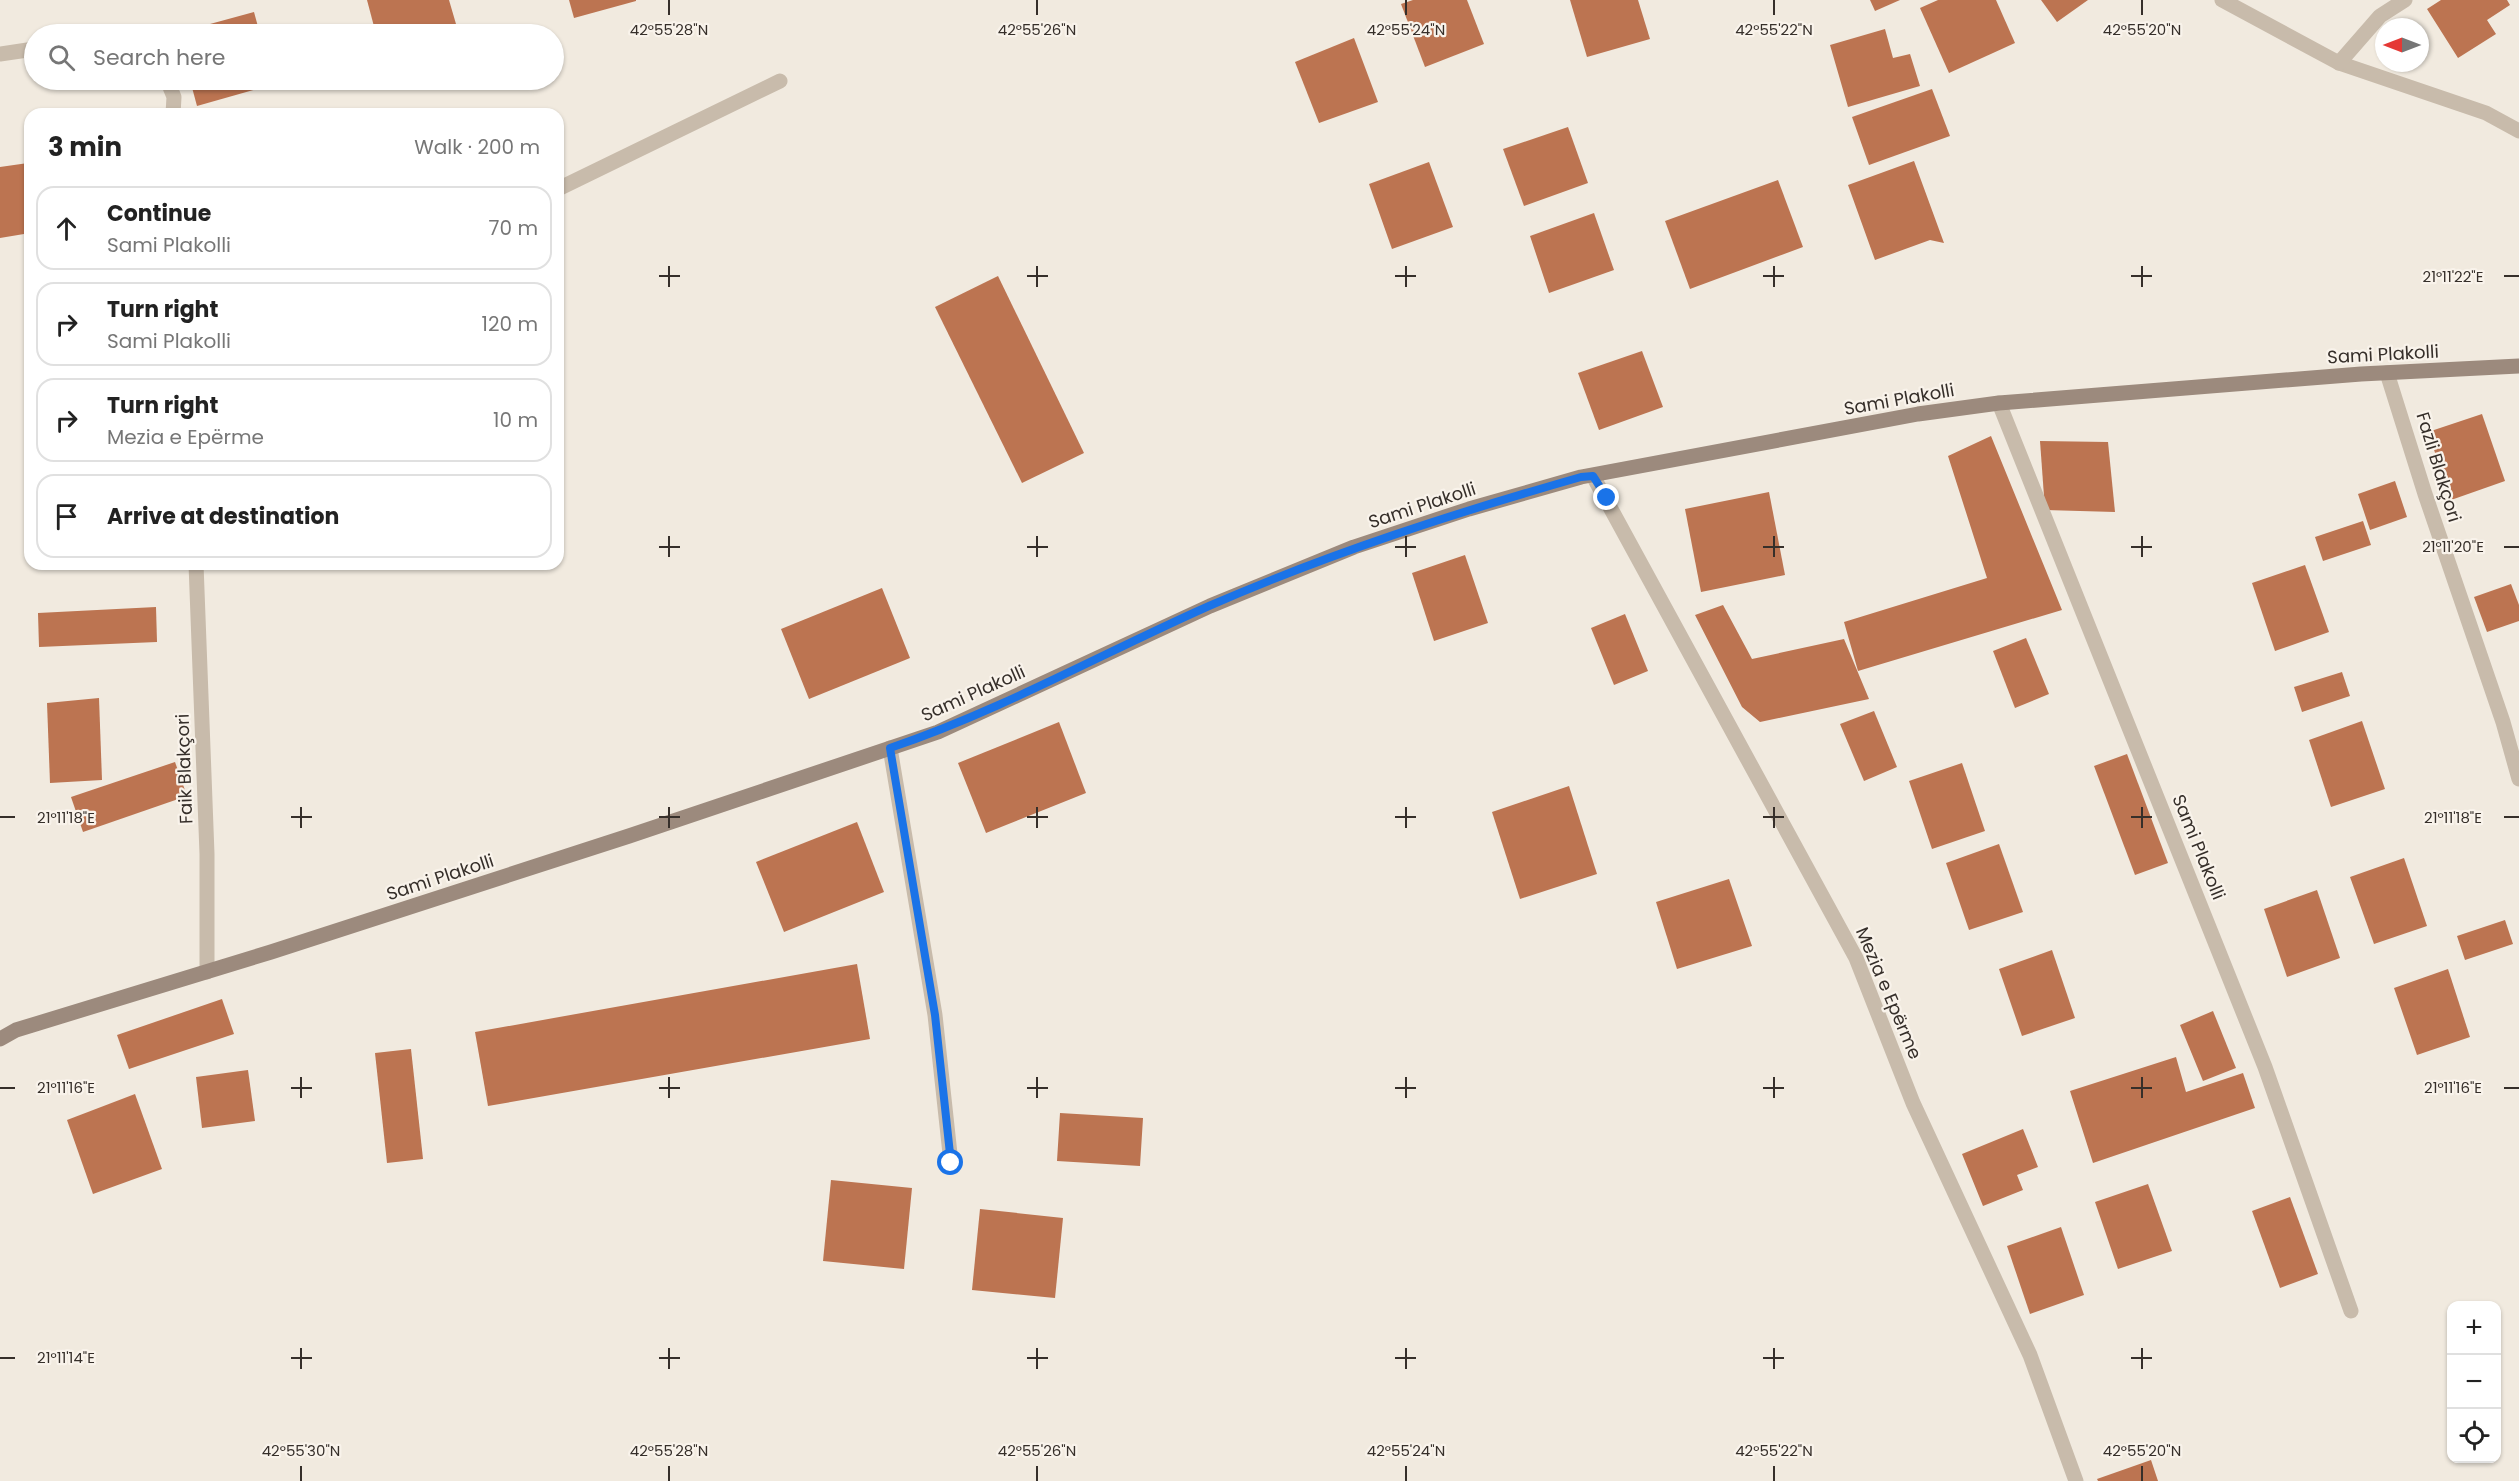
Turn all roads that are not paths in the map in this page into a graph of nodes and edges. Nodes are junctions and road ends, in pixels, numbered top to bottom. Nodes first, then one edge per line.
1 (2222, 0) edge
2 (2405, 0) edge
3 (24, 50) edge
4 (0, 54) edge
5 (2338, 63) junction
6 (780, 81) dead end
7 (171, 90) edge
8 (173, 108) edge
9 (2519, 131) edge
10 (564, 186) edge
11 (2519, 366) edge
12 (2387, 373) junction
13 (1999, 403) junction
14 (1593, 476) junction
15 (196, 570) edge
16 (890, 748) junction
17 (2519, 779) edge
18 (207, 972) junction
19 (0, 1039) edge
20 (951, 1163) dead end
21 (2351, 1311) dead end
22 (2076, 1481) edge

1 - 5 street
2 - 5 street
3 - 4 street
5 - 9 street
6 - 10 street
7 - 8 street
11 - 12 street, Sami Plakolli
12 - 13 street, Sami Plakolli
12 - 17 street, Fazli Blakçori
13 - 14 street, Sami Plakolli
13 - 21 street, Sami Plakolli
14 - 16 street, Sami Plakolli
14 - 22 street, Mezia e Epërme
15 - 18 street, Faik Blakçori
16 - 18 street, Sami Plakolli
16 - 20 street
18 - 19 street, Sami Plakolli

